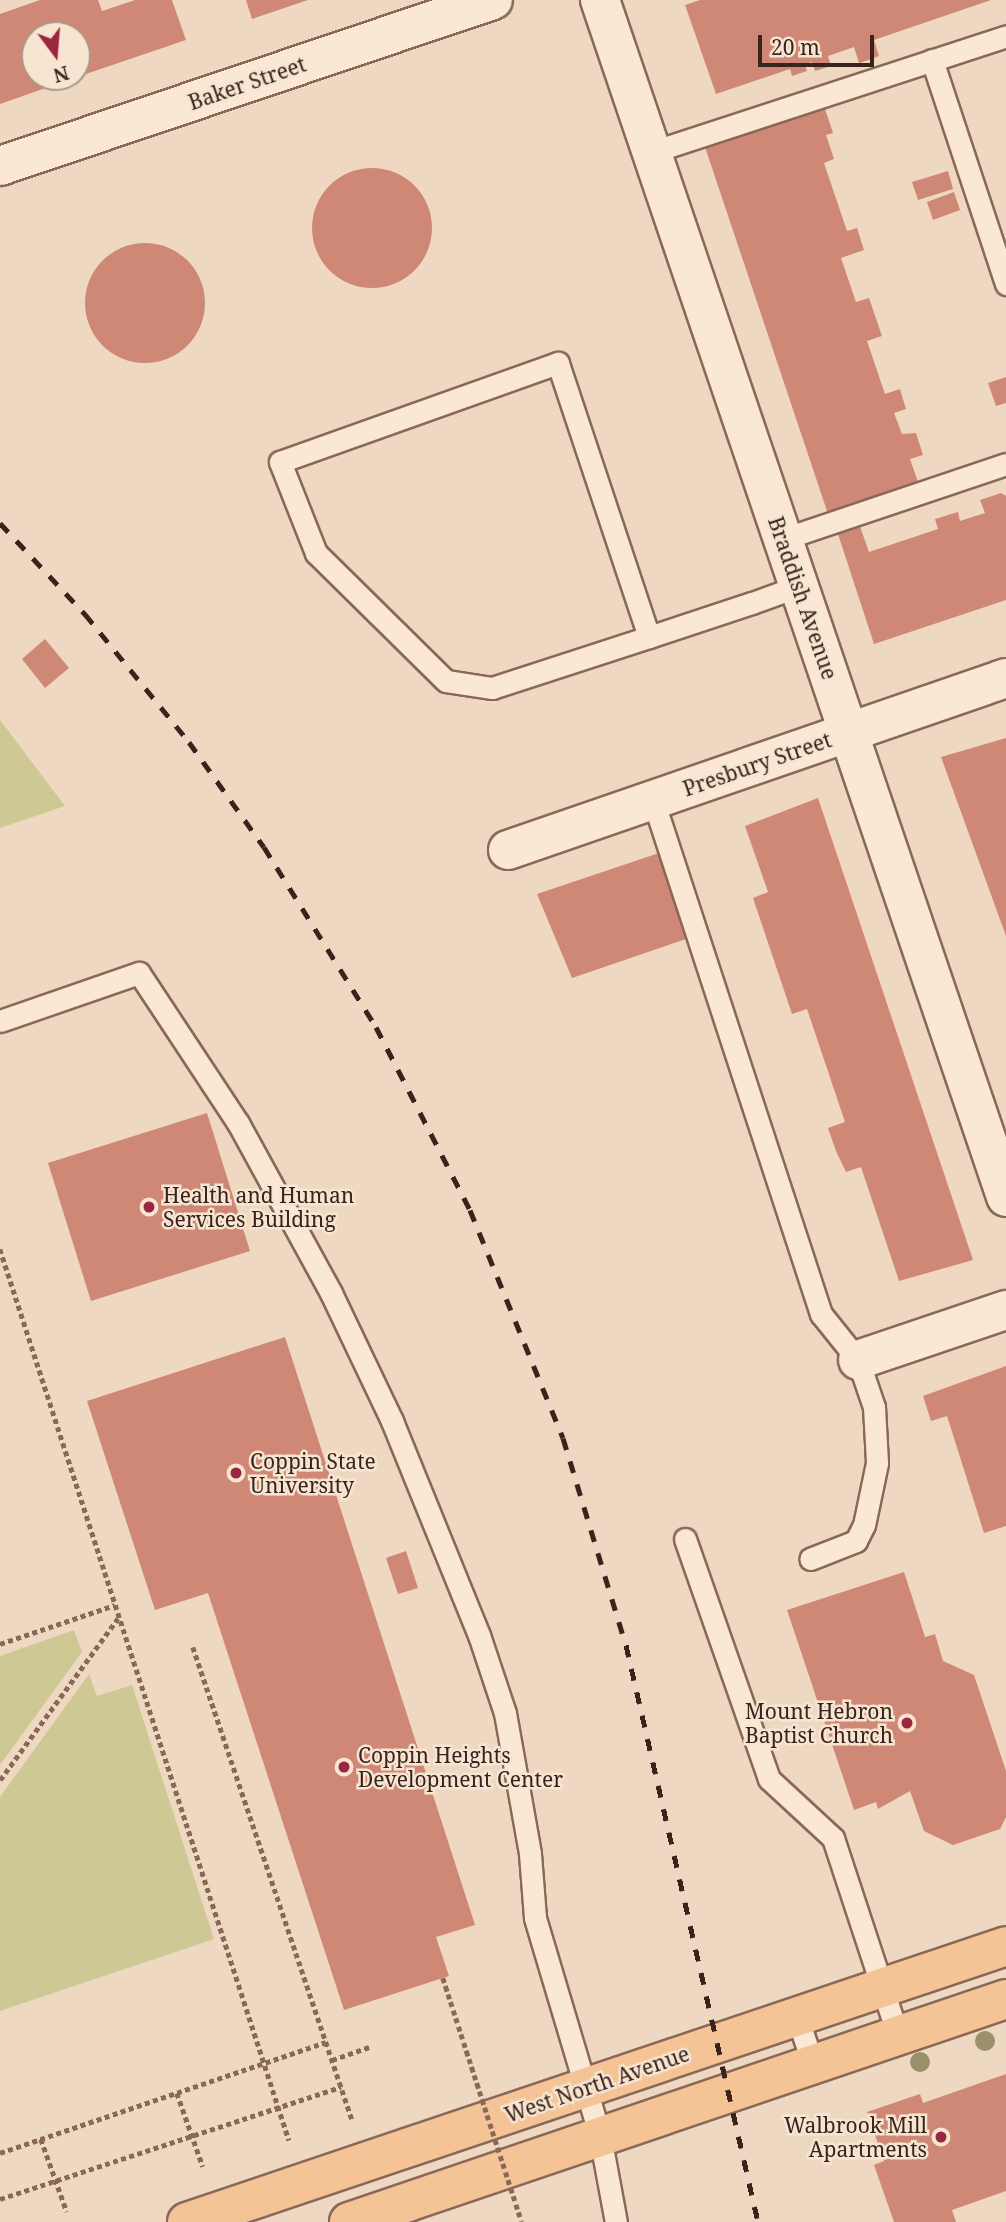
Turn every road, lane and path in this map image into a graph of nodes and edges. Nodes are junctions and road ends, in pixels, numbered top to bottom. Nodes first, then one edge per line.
1 (493, 0) edge
2 (600, 0) edge
3 (1006, 36) edge
4 (932, 60) junction
5 (652, 152) junction
6 (0, 166) edge
7 (1006, 284) edge
8 (1006, 464) edge
9 (783, 538) junction
10 (799, 586) junction
11 (649, 637) junction
12 (1006, 678) edge
13 (848, 732) junction
14 (653, 800) junction
15 (508, 850) dead end
16 (0, 1021) edge
17 (1006, 1197) edge
18 (0, 1250) edge
19 (1006, 1310) edge
20 (858, 1360) junction
21 (685, 1539) dead end
22 (810, 1559) dead end
23 (115, 1605) junction
24 (118, 1617) junction
25 (0, 1644) edge
26 (193, 1647) dead end
27 (0, 1780) edge
28 (1006, 1946) edge
29 (443, 1978) dead end
30 (881, 1988) junction
31 (1006, 2000) edge
32 (797, 2017) junction
33 (898, 2036) junction
34 (326, 2042) junction
35 (372, 2046) dead end
36 (332, 2060) junction
37 (264, 2063) junction
38 (813, 2064) junction
39 (341, 2087) junction
40 (584, 2088) junction
41 (177, 2093) junction
42 (278, 2108) junction
43 (352, 2119) dead end
44 (192, 2136) junction
45 (600, 2136) junction
46 (41, 2139) junction
47 (289, 2140) dead end
48 (0, 2153) edge
49 (204, 2167) dead end
50 (56, 2181) junction
51 (0, 2199) edge
52 (67, 2212) dead end
53 (187, 2222) edge
54 (349, 2222) edge
55 (522, 2222) edge
56 (615, 2222) edge

1 - 6 street, Baker Street
2 - 5 street, Braddish Avenue
3 - 4 lane
4 - 5 lane
4 - 7 lane
5 - 9 street, Braddish Avenue
8 - 9 lane
9 - 10 street, Braddish Avenue
10 - 11 lane
10 - 13 street, Braddish Avenue
11 - 11 lane
12 - 13 street, Presbury Street
13 - 14 street, Presbury Street
13 - 17 street, Braddish Avenue
14 - 15 street, Presbury Street
14 - 20 lane
16 - 40 lane
18 - 23 path
19 - 20 street
20 - 22 lane
21 - 30 lane
23 - 24 path
23 - 25 path
24 - 27 path
24 - 37 path
26 - 34 path
28 - 30 main road, West North Avenue
29 - 55 path, bridge
30 - 32 main road, West North Avenue
30 - 33 lane
31 - 33 main road
32 - 38 lane
32 - 40 main road, West North Avenue
33 - 38 main road
34 - 36 path
34 - 37 path
35 - 36 path
36 - 39 path
37 - 41 path
37 - 42 path
38 - 45 main road
39 - 42 path
39 - 43 path
40 - 45 lane
40 - 53 main road, West North Avenue
41 - 44 path
41 - 46 path
42 - 44 path
42 - 47 path
44 - 49 path
44 - 50 path
45 - 54 main road
45 - 56 lane
46 - 48 path
46 - 50 path
50 - 51 path
50 - 52 path

